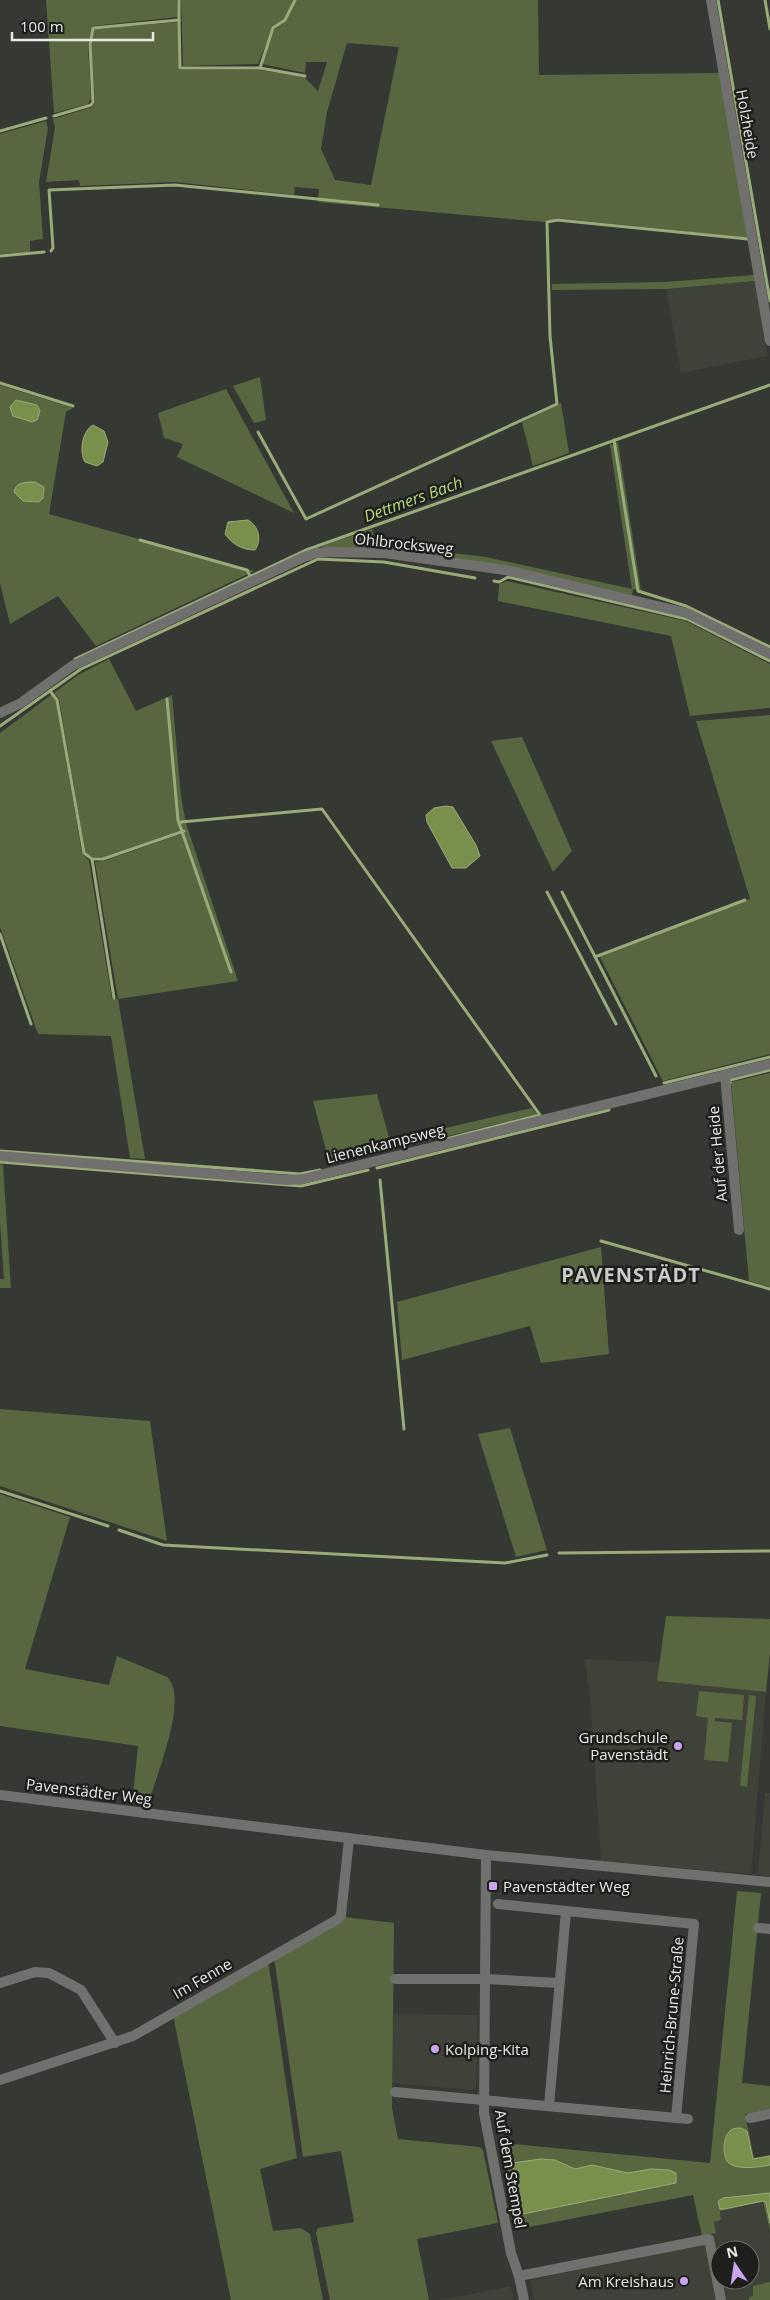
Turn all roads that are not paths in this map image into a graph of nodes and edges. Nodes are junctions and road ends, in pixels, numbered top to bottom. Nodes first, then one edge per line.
1 (711, 0) edge
2 (770, 341) edge
3 (770, 654) edge
4 (0, 713) edge
5 (770, 1064) edge
6 (725, 1075) junction
7 (0, 1156) edge
8 (739, 1230) dead end
9 (0, 1796) edge
10 (349, 1838) junction
11 (486, 1855) junction
12 (770, 1882) edge
13 (498, 1904) dead end
14 (566, 1911) junction
15 (758, 1928) dead end
16 (770, 1929) edge
17 (395, 1979) dead end
18 (485, 1979) junction
19 (0, 1983) edge
20 (559, 1983) junction
21 (115, 2043) junction
22 (0, 2080) edge
23 (395, 2092) dead end
24 (484, 2100) junction
25 (549, 2106) junction
26 (770, 2114) edge
27 (676, 2118) junction
28 (750, 2118) dead end
29 (688, 2119) dead end
30 (519, 2276) junction
31 (524, 2300) edge
32 (721, 2300) edge

1 - 2 street, Holzheide
3 - 4 street, Ohlbrocksweg
5 - 6 street, Lienenkampsweg
6 - 7 street, Lienenkampsweg
6 - 8 street, Auf der Heide
9 - 10 street, Pavenstädter Weg
10 - 11 street, Pavenstädter Weg
10 - 21 street, Im Fenne
11 - 12 street, Pavenstädter Weg
11 - 18 street, Auf dem Stempel
13 - 14 street, Heinrich-Brune-Straße
14 - 20 street
14 - 27 street, Heinrich-Brune-Straße
15 - 16 street
17 - 18 street
18 - 20 street
18 - 24 street, Auf dem Stempel
19 - 21 street
20 - 25 street
21 - 22 street, Im Fenne
23 - 24 street
24 - 25 street
24 - 30 street, Auf dem Stempel
25 - 27 street
26 - 28 street
27 - 29 street
30 - 31 street, Auf dem Stempel
30 - 32 street

